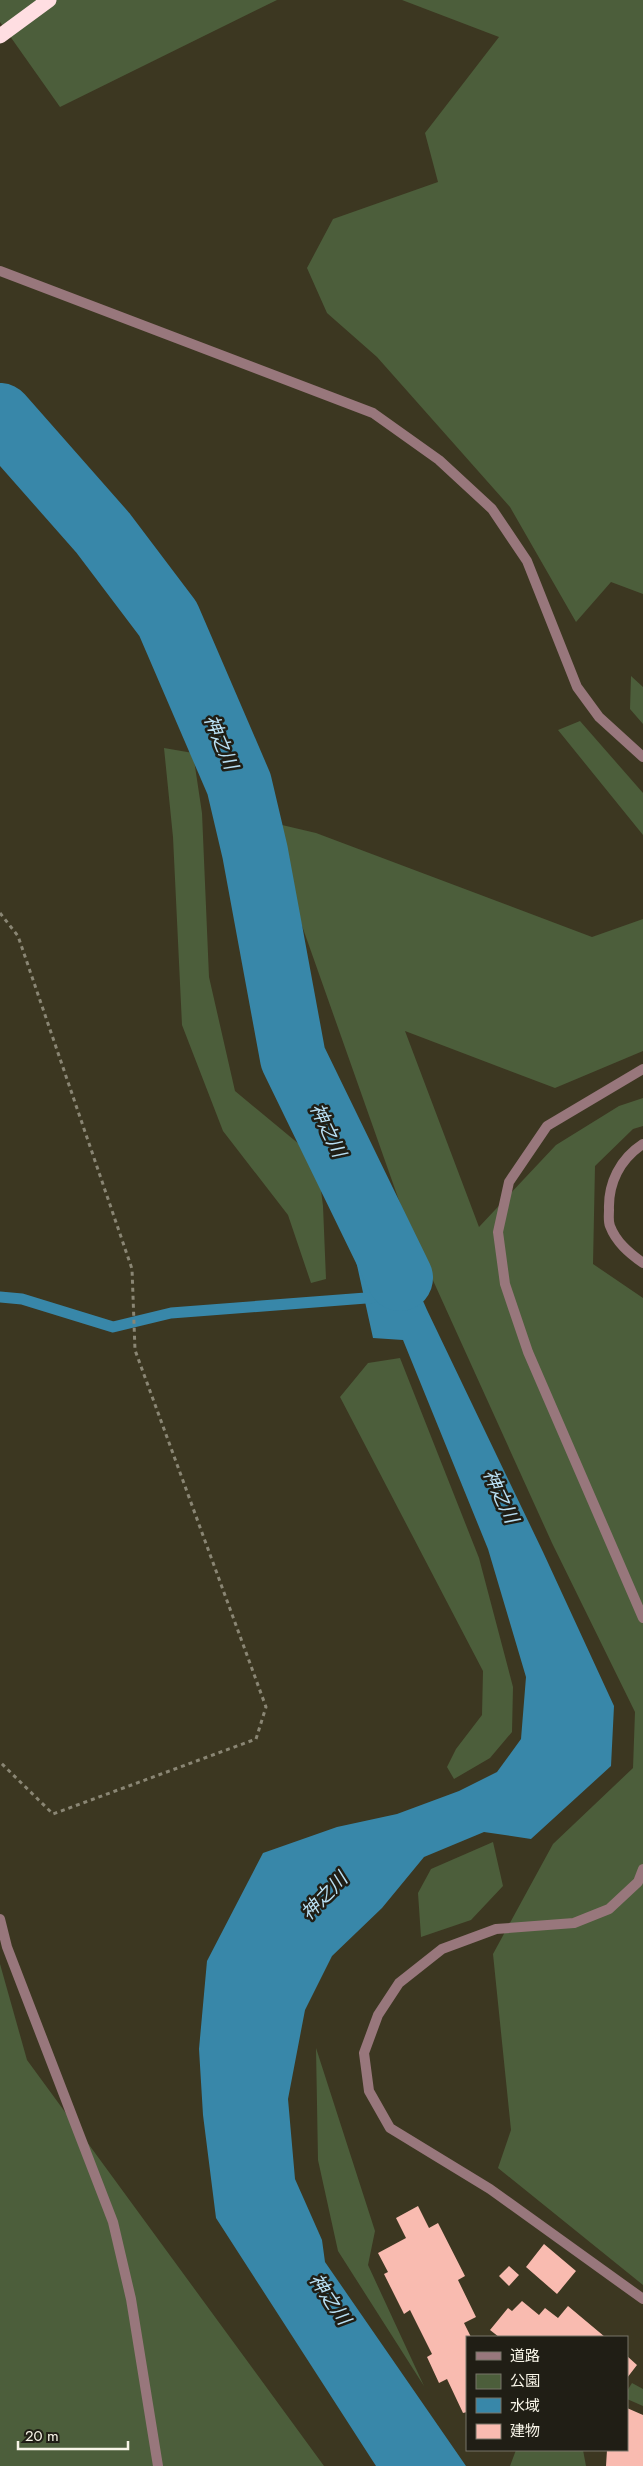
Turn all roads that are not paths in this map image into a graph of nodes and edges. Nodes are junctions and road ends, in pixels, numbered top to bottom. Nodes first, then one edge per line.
1 (49, 0) edge
2 (0, 36) edge
3 (0, 271) edge
4 (643, 757) edge
5 (643, 1069) edge
6 (643, 1144) edge
7 (643, 1263) edge
8 (643, 1618) edge
9 (643, 1869) edge
10 (0, 1919) edge
11 (643, 2299) edge
12 (158, 2466) edge

1 - 2 highway
3 - 4 street
5 - 8 street
6 - 7 street
9 - 11 street
10 - 12 street

